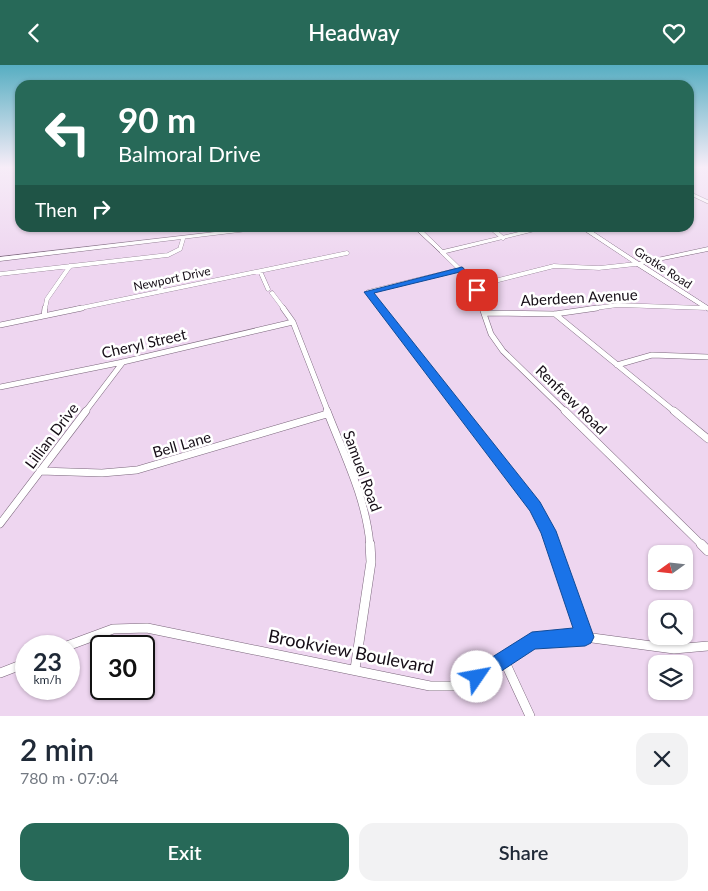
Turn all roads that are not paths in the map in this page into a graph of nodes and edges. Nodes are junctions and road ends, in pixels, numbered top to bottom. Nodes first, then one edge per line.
1 (238, 232) edge
2 (420, 232) edge
3 (496, 232) edge
4 (526, 232) edge
5 (588, 232) edge
6 (503, 237) junction
7 (182, 239) junction
8 (708, 249) edge
9 (442, 252) junction
10 (347, 253) dead end
11 (0, 259) edge
12 (636, 264) junction
13 (70, 266) junction
14 (462, 269) junction
15 (260, 271) junction
16 (0, 274) edge
17 (475, 285) junction
18 (707, 309) edge
19 (484, 313) junction
20 (555, 314) junction
21 (44, 316) junction
22 (293, 323) junction
23 (0, 325) edge
24 (708, 357) edge
25 (123, 362) junction
26 (617, 365) junction
27 (0, 387) edge
28 (327, 414) junction
29 (708, 439) edge
30 (40, 471) junction
31 (0, 524) edge
32 (708, 551) edge
33 (585, 637) junction
34 (80, 641) edge
35 (708, 646) edge
36 (504, 660) junction
37 (15, 667) edge
38 (354, 669) junction
39 (0, 673) edge
40 (530, 716) edge

1 - 7 street
2 - 9 street
3 - 6 street
4 - 6 street
5 - 12 street, Grotke Road
6 - 9 street
7 - 11 street
7 - 13 street
8 - 12 street
9 - 14 street, Renfrew Road
10 - 15 street, Newport Drive
12 - 17 street
12 - 18 street, Grotke Road
13 - 16 street
13 - 21 street
14 - 17 street, Renfrew Road
14 - 33 street
15 - 21 street, Newport Drive
15 - 22 street, Samuel Road
17 - 19 street, Renfrew Road
18 - 20 street, Aberdeen Avenue
19 - 20 street, Aberdeen Avenue
19 - 32 street, Renfrew Road
20 - 26 street
21 - 23 street, Newport Drive
22 - 25 street, Cheryl Street
22 - 28 street, Samuel Road
24 - 26 street
25 - 27 street, Cheryl Street
25 - 30 street, Lillian Drive
26 - 29 street
28 - 30 street, Bell Lane
28 - 38 street, Samuel Road
30 - 31 street, Lillian Drive
33 - 35 street, Brookview Boulevard
33 - 36 street, Brookview Boulevard
34 - 38 street, Brookview Boulevard
36 - 38 street, Brookview Boulevard
36 - 40 street
37 - 39 street

